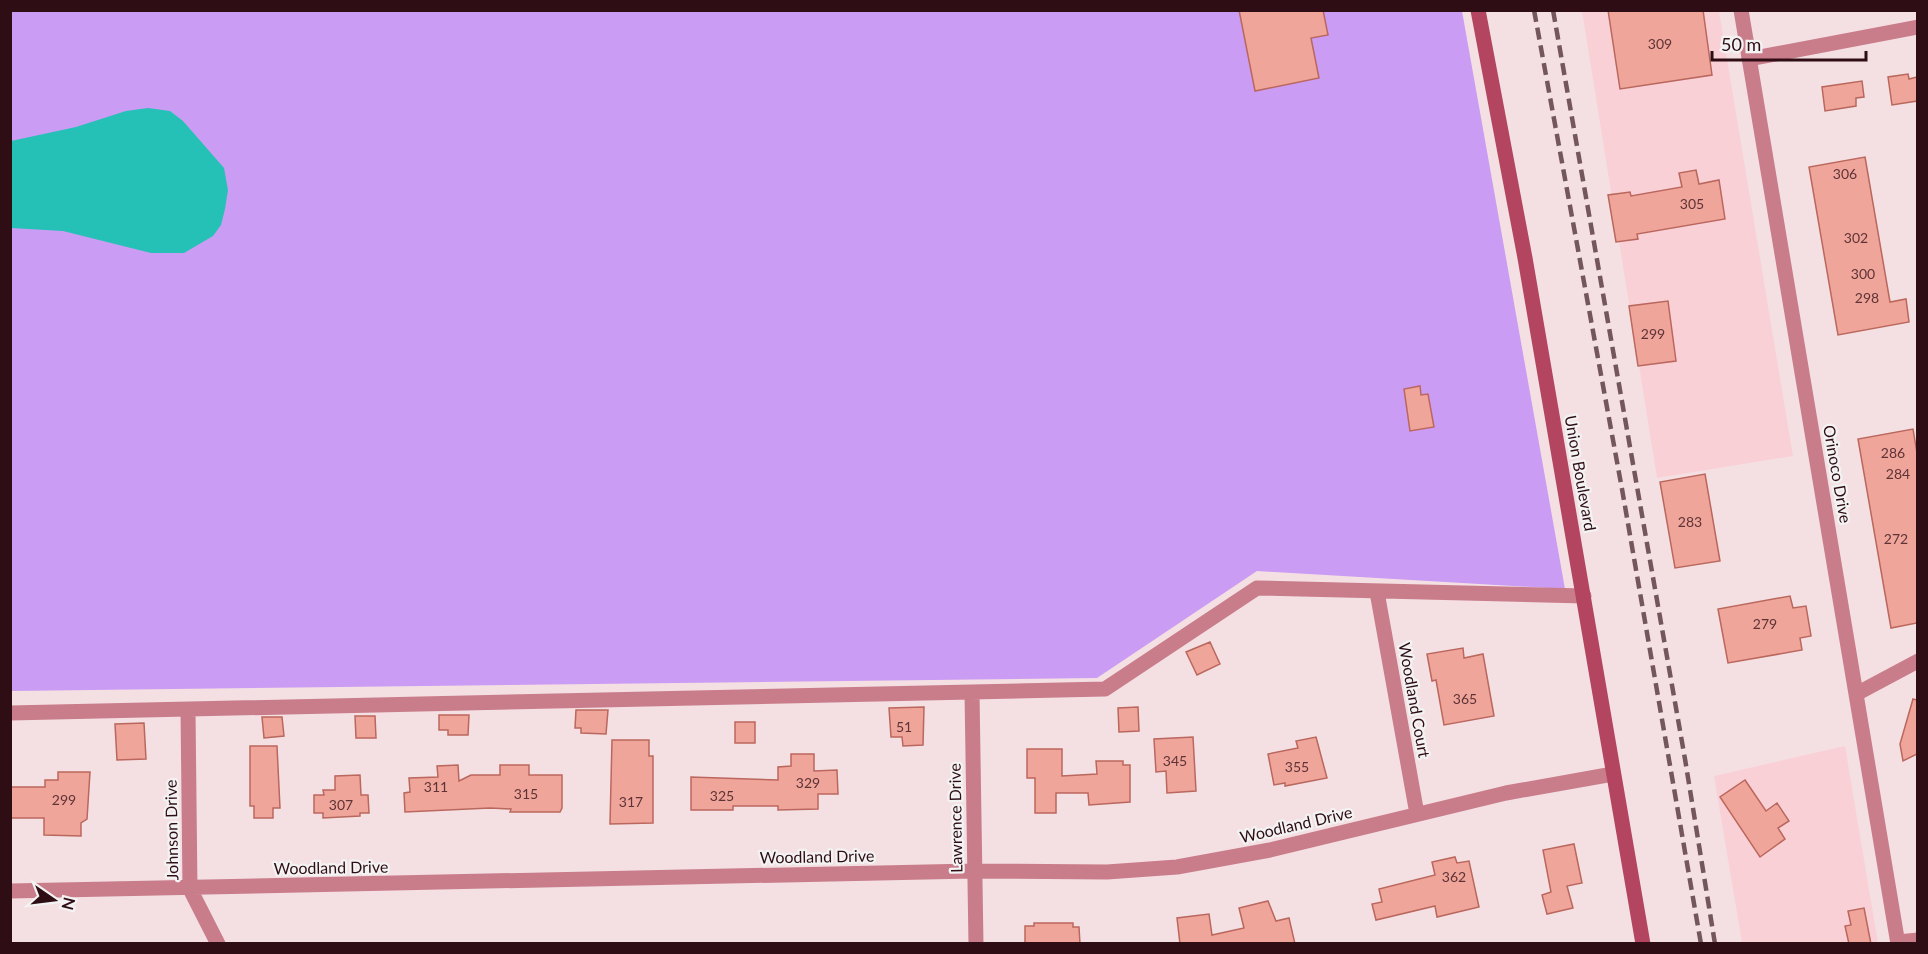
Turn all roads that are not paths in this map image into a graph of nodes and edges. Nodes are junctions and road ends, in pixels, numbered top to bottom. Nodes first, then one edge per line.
1 (1478, 10) edge
2 (1741, 10) edge
3 (1917, 27) edge
4 (1749, 59) junction
5 (1377, 592) junction
6 (1584, 596) junction
7 (1917, 661) edge
8 (972, 693) junction
9 (1858, 693) junction
10 (188, 710) junction
11 (10, 713) edge
12 (1613, 774) junction
13 (1417, 814) junction
14 (973, 871) junction
15 (190, 889) junction
16 (10, 891) edge
17 (1917, 940) edge
18 (1898, 943) edge
19 (218, 944) edge
20 (976, 944) edge
21 (1643, 944) edge

1 - 6 main road, Union Boulevard
2 - 4 street, Orinoco Drive
3 - 4 street
4 - 9 street, Orinoco Drive
5 - 6 street
5 - 8 street
5 - 13 street, Woodland Court
6 - 12 main road, Union Boulevard
7 - 9 street
8 - 10 street
8 - 14 street, Lawrence Drive
9 - 18 street, Orinoco Drive
10 - 11 street
10 - 15 street, Johnson Drive
12 - 13 street, Woodland Drive
12 - 21 main road, Union Boulevard
13 - 14 street, Woodland Drive
14 - 15 street, Woodland Drive
14 - 20 street, Lawrence Drive
15 - 16 street, Woodland Drive
15 - 19 street, Johnson Drive
17 - 18 street

